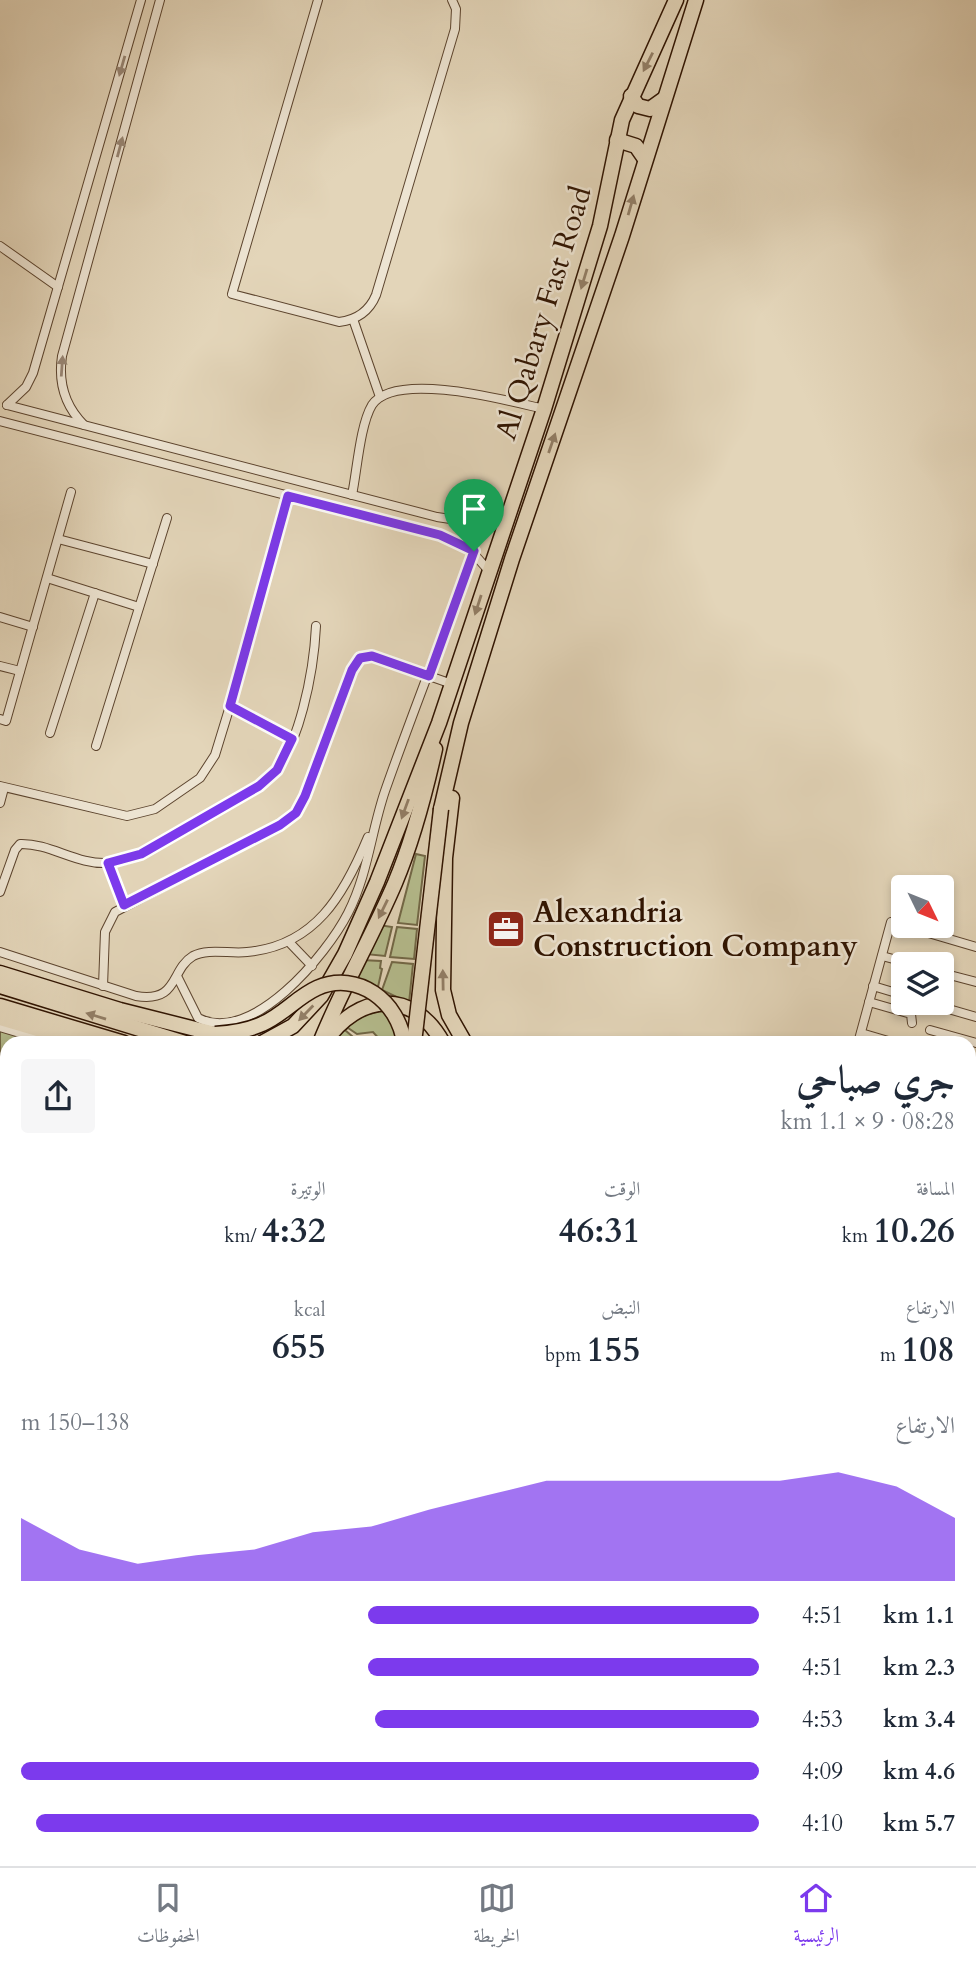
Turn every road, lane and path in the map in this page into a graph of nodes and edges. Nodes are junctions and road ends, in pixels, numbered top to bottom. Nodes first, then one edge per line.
1 (141, 0) edge
2 (160, 0) edge
3 (318, 0) edge
4 (452, 0) edge
5 (676, 0) edge
6 (696, 0) edge
7 (631, 96) junction
8 (664, 99) junction
9 (617, 140) junction
10 (645, 159) junction
11 (0, 246) edge
12 (58, 287) junction
13 (353, 319) junction
14 (380, 397) junction
15 (544, 409) junction
16 (0, 421) edge
17 (86, 427) junction
18 (71, 492) dead end
19 (352, 495) junction
20 (288, 496) junction
21 (529, 508) junction
22 (507, 517) junction
23 (167, 518) dead end
24 (58, 538) junction
25 (474, 551) junction
26 (153, 564) junction
27 (489, 571) junction
28 (47, 578) junction
29 (94, 593) junction
30 (139, 607) junction
31 (0, 617) edge
32 (316, 626) dead end
33 (33, 627) junction
34 (0, 666) edge
35 (20, 671) junction
36 (429, 676) junction
37 (452, 684) junction
38 (230, 706) junction
39 (0, 719) edge
40 (439, 723) junction
41 (51, 733) dead end
42 (292, 739) junction
43 (96, 746) dead end
44 (2, 787) edge
45 (0, 803) edge
46 (373, 835) junction
47 (108, 863) junction
48 (0, 892) edge
49 (124, 905) junction
50 (289, 942) junction
51 (976, 947) edge
52 (0, 952) edge
53 (882, 956) junction
54 (891, 958) edge
55 (312, 966) junction
56 (0, 973) edge
57 (954, 976) edge
58 (178, 978) junction
59 (976, 982) edge
60 (0, 986) edge
61 (103, 986) junction
62 (873, 986) junction
63 (891, 991) edge
64 (869, 1002) junction
65 (0, 1006) edge
66 (954, 1011) edge
67 (0, 1017) edge
68 (976, 1017) edge
69 (912, 1023) dead end
70 (0, 1027) edge
71 (930, 1030) dead end
72 (861, 1033) junction
73 (30, 1036) edge
74 (62, 1036) edge
75 (101, 1036) edge
76 (161, 1036) edge
77 (276, 1036) edge
78 (324, 1036) edge
79 (329, 1036) edge
80 (402, 1036) edge
81 (415, 1036) edge
82 (437, 1036) edge
83 (461, 1036) edge
84 (860, 1036) edge
85 (871, 1036) edge
86 (951, 1036) edge

1 -> 12 street
17 -> 2 street
3 - 13 street
4 - 13 street
5 -> 7 highway, Al Qabary Fast Road
6 - 8 highway, Al Qabary Fast Road
7 - 8 highway
7 - 9 highway, Al Qabary Fast Road
8 - 10 highway, Al Qabary Fast Road
9 - 10 highway
9 -> 15 highway, Al Qabary Fast Road
21 -> 10 highway, Al Qabary Fast Road
11 - 12 street
12 - 17 street
13 - 14 street
14 - 15 street
14 - 19 street
15 - 22 highway, Al Qabary Fast Road
16 - 20 street
17 - 19 street
18 - 24 street
19 - 22 street
20 - 25 street
20 - 38 street
21 - 81 highway, bridge
83 -> 21 highway
22 - 27 highway, Al Qabary Fast Road
23 - 26 street
24 - 26 street
24 - 28 street
25 - 27 street
25 - 36 street
26 - 30 street
27 -> 37 highway, Al Qabary Fast Road
28 - 29 street
28 - 33 street
29 - 30 street
29 - 41 street
30 - 43 street
31 - 33 street
32 - 42 street
33 - 35 street
34 - 35 street
35 - 39 street
36 - 37 street
36 - 46 street
36 - 49 street
37 - 40 highway, Al Qabary Fast Road
38 - 42 street
38 - 44 street
40 -> 77 highway
40 -> 78 highway
42 - 47 street
44 - 45 street
46 - 50 street
46 - 55 street
47 - 48 street
47 - 49 street
49 - 61 street
50 - 55 street
50 - 58 street
51 - 53 street
52 - 61 street
53 - 54 street
53 - 62 street
55 - 58 street
56 - 80 highway, bridge
57 - 59 street
58 - 61 street
76 -> 60 highway
62 - 63 street
62 - 64 street
64 - 69 street
64 - 72 street
65 - 75 highway
66 - 68 street
67 - 74 highway
70 - 73 street
71 - 86 street
72 - 84 street
72 - 85 street
79 - 82 highway, bridge

